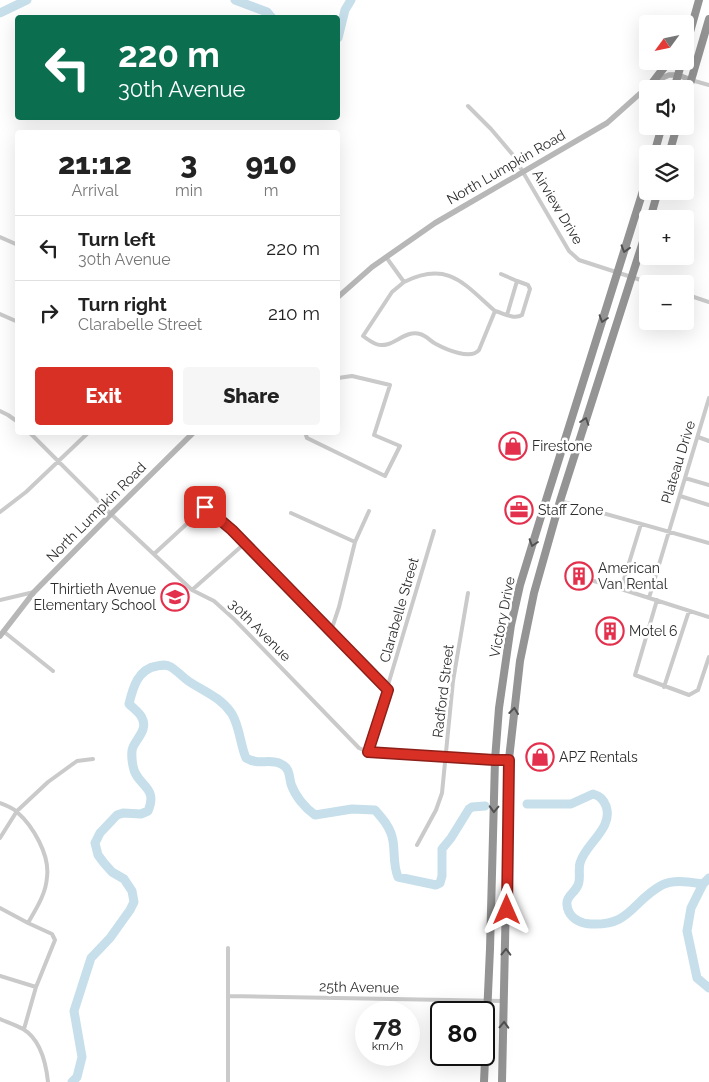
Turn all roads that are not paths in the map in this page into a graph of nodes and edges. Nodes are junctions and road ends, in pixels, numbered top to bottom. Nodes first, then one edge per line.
1 (699, 0) edge
2 (696, 12) junction
3 (694, 16) edge
4 (694, 19) edge
5 (709, 19) edge
6 (679, 70) edge
7 (678, 75) junction
8 (660, 80) edge
9 (677, 80) edge
10 (691, 80) joint
11 (694, 81) edge
12 (709, 85) edge
13 (639, 96) edge
14 (468, 106) dead end
15 (524, 172) junction
16 (640, 200) edge
17 (0, 237) edge
18 (15, 244) edge
19 (639, 255) edge
20 (386, 257) junction
21 (618, 272) junction
22 (501, 274) dead end
23 (632, 277) junction
24 (639, 279) edge
25 (517, 281) junction
26 (404, 282) junction
27 (340, 295) edge
28 (694, 297) edge
29 (709, 302) edge
30 (495, 311) junction
31 (0, 314) edge
32 (507, 314) junction
33 (15, 321) edge
34 (340, 378) edge
35 (709, 398) edge
36 (0, 411) edge
37 (15, 420) edge
38 (32, 435) edge
39 (87, 435) edge
40 (191, 435) edge
41 (306, 435) edge
42 (698, 437) junction
43 (709, 441) edge
44 (58, 462) junction
45 (685, 478) junction
46 (709, 485) edge
47 (547, 496) junction
48 (680, 496) junction
49 (560, 501) junction
50 (709, 505) edge
51 (369, 511) dead end
52 (0, 512) edge
53 (291, 513) dead end
54 (111, 514) junction
55 (641, 524) junction
56 (434, 531) dead end
57 (669, 532) junction
58 (355, 542) junction
59 (709, 543) edge
60 (244, 544) junction
61 (154, 554) junction
62 (594, 581) dead end
63 (621, 588) junction
64 (192, 590) junction
65 (34, 592) junction
66 (468, 594) dead end
67 (649, 598) junction
68 (0, 600) edge
69 (657, 600) junction
70 (689, 611) junction
71 (709, 618) edge
72 (331, 631) junction
73 (2, 634) edge
74 (709, 657) edge
75 (53, 671) dead end
76 (664, 687) junction
77 (388, 690) junction
78 (368, 752) junction
79 (447, 757) junction
80 (93, 759) dead end
81 (494, 760) junction
82 (509, 760) junction
83 (0, 802) edge
84 (17, 811) junction
85 (0, 838) edge
86 (417, 845) dead end
87 (0, 908) edge
88 (28, 923) junction
89 (228, 948) dead end
90 (0, 976) edge
91 (36, 987) junction
92 (228, 996) junction
93 (489, 1001) joint
94 (495, 1001) edge
95 (505, 1001) junction
96 (0, 1019) edge
97 (24, 1029) junction
98 (485, 1066) edge
99 (48, 1082) edge
100 (228, 1082) edge
101 (484, 1082) edge
102 (502, 1082) edge

1 - 2 highway
2 - 3 highway
2 - 4 highway
5 - 10 highway
6 - 7 highway
7 - 8 street, North Lumpkin Road
7 - 9 highway
7 - 10 street
11 - 12 street
13 - 15 street, North Lumpkin Road
14 - 15 street, Airview Drive
15 - 20 street, North Lumpkin Road
15 - 21 street, Airview Drive
16 -> 21 highway, Victory Drive
17 - 18 street
19 - 23 highway, Victory Drive
20 - 26 street
20 - 27 street, North Lumpkin Road
21 - 23 street, Airview Drive
21 -> 47 highway, Victory Drive
22 - 25 street
23 - 24 street, Airview Drive
49 -> 23 highway, Victory Drive
25 - 32 street
25 - 32 street
26 - 30 street
26 - 30 street
28 - 29 street
30 - 32 street
31 - 33 street
34 - 41 street
35 - 42 street, Plateau Drive
36 - 37 street
38 - 44 street, 30th Avenue
39 - 44 street
40 - 54 street, North Lumpkin Road
42 - 43 street
42 - 45 street, Plateau Drive
44 - 52 street
44 - 54 street, 30th Avenue
45 - 46 street
45 - 48 street, Plateau Drive
47 - 49 highway
47 -> 81 highway, Victory Drive
48 - 50 street
48 - 57 street, Plateau Drive
49 - 55 street
82 -> 49 highway, Victory Drive
51 - 58 street
53 - 58 street
54 - 61 street, 30th Avenue
54 - 65 street, North Lumpkin Road
55 - 57 street
55 - 63 street
56 - 77 street, Clarabelle Street
57 - 59 street
57 - 67 street, Plateau Drive
58 - 72 street
60 - 61 street
60 - 64 street
60 - 72 street
61 - 64 street, 30th Avenue
62 - 63 street
63 - 67 street
64 - 78 street, 30th Avenue
65 - 68 street
65 - 73 street, North Lumpkin Road
66 - 79 street, Radford Street
67 - 69 street
69 - 70 street
69 - 76 street
70 - 71 street
70 - 76 street
72 - 77 street
73 - 75 street
74 - 76 street
77 - 78 street, Clarabelle Street
78 - 79 street
79 - 81 street
79 - 86 street, Radford Street
80 - 84 street
81 - 82 street
81 -> 93 highway, Victory Drive
95 -> 82 highway, Victory Drive
83 - 84 street
84 - 85 street
84 - 88 street
87 - 88 street
88 - 91 street
89 - 92 street
90 - 91 street
91 - 97 street
92 - 93 street, 25th Avenue
92 - 100 street
94 - 95 street, 25th Avenue
102 -> 95 highway, Victory Drive
96 - 97 street
97 - 99 street
98 - 101 highway, Victory Drive

